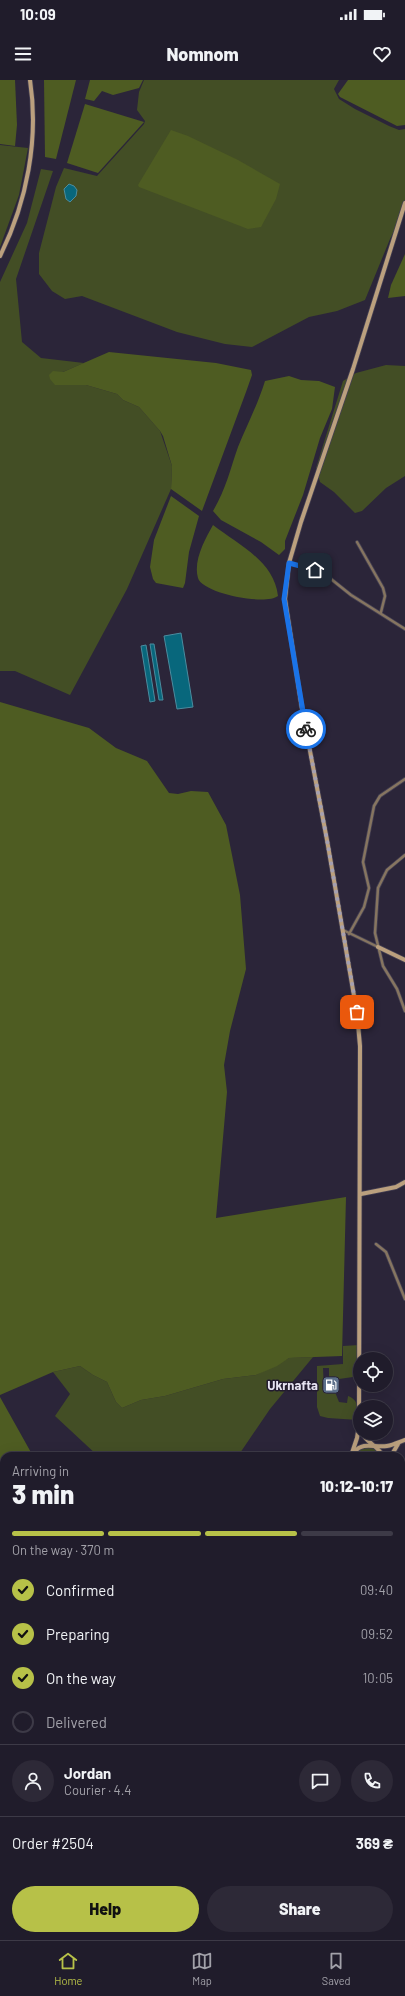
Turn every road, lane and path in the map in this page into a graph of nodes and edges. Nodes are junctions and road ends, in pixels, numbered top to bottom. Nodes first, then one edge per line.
1 (30, 80) edge
2 (405, 203) edge
3 (0, 256) edge
4 (357, 542) dead end
5 (289, 563) junction
6 (381, 612) junction
7 (405, 628) edge
8 (405, 778) edge
9 (405, 855) edge
10 (342, 930) junction
11 (349, 934) junction
12 (378, 947) junction
13 (405, 960) edge
14 (405, 1011) edge
15 (405, 1182) edge
16 (361, 1194) junction
17 (376, 1244) dead end
18 (405, 1299) edge
19 (359, 1400) edge
20 (356, 1440) edge
21 (367, 1440) edge
22 (405, 1440) edge
23 (398, 1444) junction
24 (375, 1447) junction
25 (380, 1451) edge
26 (352, 1452) edge
27 (355, 1452) edge
28 (393, 1452) edge

1 - 3 street
2 - 5 street
4 - 6 street
5 - 6 street
5 - 10 street
6 - 7 street
8 - 11 street
9 - 12 street
10 - 11 street
10 - 16 street
11 - 12 street
12 - 13 street
12 - 14 street
15 - 16 street
16 - 19 street
17 - 18 street
20 - 26 street
21 - 24 street
22 - 23 street
23 - 24 street
23 - 28 street
24 - 25 street
24 - 27 street

